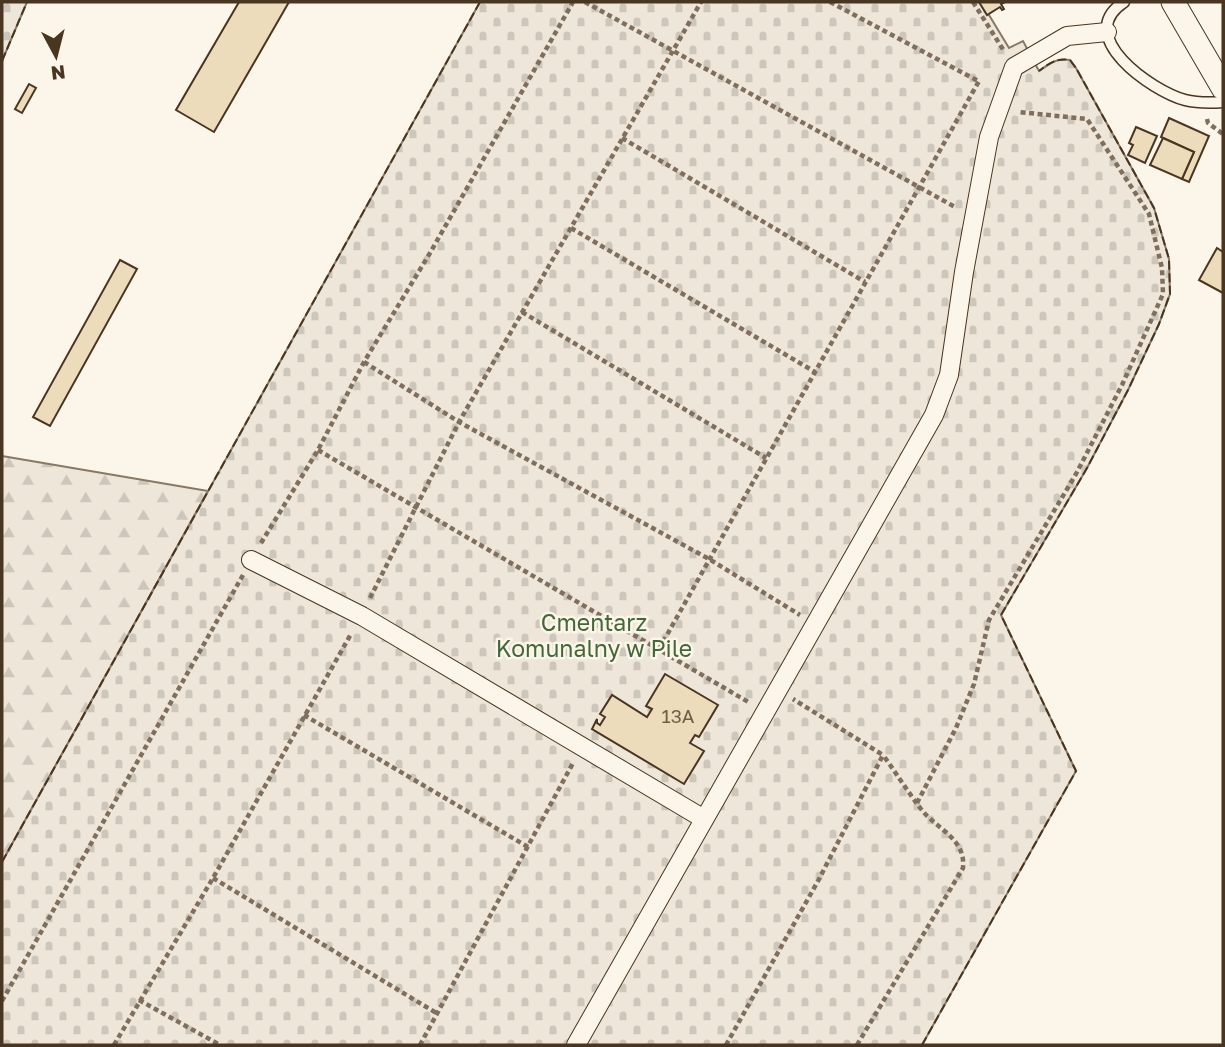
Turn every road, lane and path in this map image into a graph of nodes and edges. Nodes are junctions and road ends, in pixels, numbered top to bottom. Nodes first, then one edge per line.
1 (573, 2) edge
2 (584, 2) edge
3 (701, 2) edge
4 (830, 2) edge
5 (973, 2) edge
6 (1124, 2) edge
7 (1173, 2) edge
8 (1107, 32) junction
9 (674, 50) junction
10 (1014, 67) junction
11 (979, 81) junction
12 (1223, 89) edge
13 (1004, 92) junction
14 (1223, 102) edge
15 (997, 110) junction
16 (622, 138) junction
17 (919, 188) junction
18 (975, 217) junction
19 (571, 228) junction
20 (865, 282) junction
21 (522, 312) junction
22 (364, 362) junction
23 (815, 372) junction
24 (459, 422) junction
25 (318, 450) junction
26 (766, 458) junction
27 (416, 507) junction
28 (709, 559) junction
29 (251, 560) junction
30 (362, 616) junction
31 (816, 624) junction
32 (659, 649) junction
33 (778, 690) junction
34 (765, 712) junction
35 (304, 715) junction
36 (582, 748) junction
37 (883, 755) junction
38 (917, 803) junction
39 (704, 820) junction
40 (528, 846) junction
41 (213, 878) junction
42 (139, 1000) junction
43 (2, 1001) edge
44 (438, 1014) junction
45 (114, 1045) edge
46 (220, 1045) edge
47 (419, 1045) edge
48 (576, 1045) edge
49 (726, 1045) edge
50 (857, 1045) edge

1 - 22 path
2 - 9 path
3 - 9 path
4 - 11 path
5 - 10 path
6 - 8 lane
7 - 12 street
8 - 10 street
8 - 14 lane
9 - 16 path
9 - 17 path
10 - 13 street
11 - 13 path
11 - 17 path
13 - 15 street
15 - 18 street
15 - 38 path
16 - 19 path
16 - 20 path
17 - 18 path
17 - 20 path
18 - 31 street
19 - 21 path
19 - 23 path
20 - 23 path
21 - 24 path
21 - 26 path
22 - 24 path
22 - 25 path
23 - 26 path
24 - 27 path
24 - 28 path
25 - 27 path
25 - 29 path
26 - 28 path
27 - 30 path
27 - 32 path
28 - 31 path
28 - 32 path
29 - 30 street
29 - 43 path
30 - 35 path
30 - 36 street
31 - 33 street
32 - 34 path
33 - 34 street
33 - 37 path
34 - 39 street
35 - 40 path
35 - 41 path
36 - 39 street
36 - 40 path
37 - 38 path
37 - 49 path
38 - 50 path
39 - 48 street
40 - 44 path
41 - 42 path
41 - 44 path
42 - 45 path
42 - 46 path
44 - 47 path

